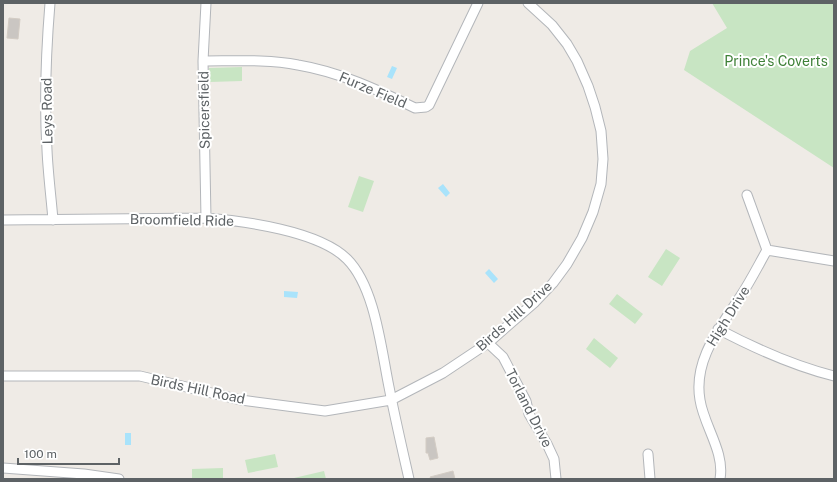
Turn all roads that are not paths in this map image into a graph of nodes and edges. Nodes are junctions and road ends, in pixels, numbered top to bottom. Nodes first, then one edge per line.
1 (50, 3) edge
2 (206, 3) edge
3 (478, 3) edge
4 (528, 3) edge
5 (203, 61) junction
6 (747, 195) dead end
7 (206, 218) junction
8 (3, 220) edge
9 (52, 220) junction
10 (768, 250) junction
11 (834, 261) edge
12 (718, 329) junction
13 (488, 343) junction
14 (3, 376) edge
15 (834, 376) edge
16 (391, 400) junction
17 (648, 454) dead end
18 (3, 468) edge
19 (119, 479) edge
20 (409, 479) edge
21 (556, 479) edge
22 (650, 479) edge
23 (720, 479) edge

1 - 9 street, Leys Road
2 - 5 street, Spicersfield
3 - 5 street, Furze Field
4 - 13 street, Birds Hill Drive
5 - 7 street, Spicersfield
6 - 10 street
7 - 9 street, Broomfield Ride
7 - 16 street, Broomfield Ride
8 - 9 street, Broomfield Ride
10 - 11 street
10 - 12 street, High Drive
12 - 15 street
12 - 23 street, High Drive
13 - 16 street, Birds Hill Drive
13 - 21 street, Torland Drive
14 - 16 street, Birds Hill Road
16 - 20 street, Broomfield Ride
17 - 22 street
18 - 19 street

